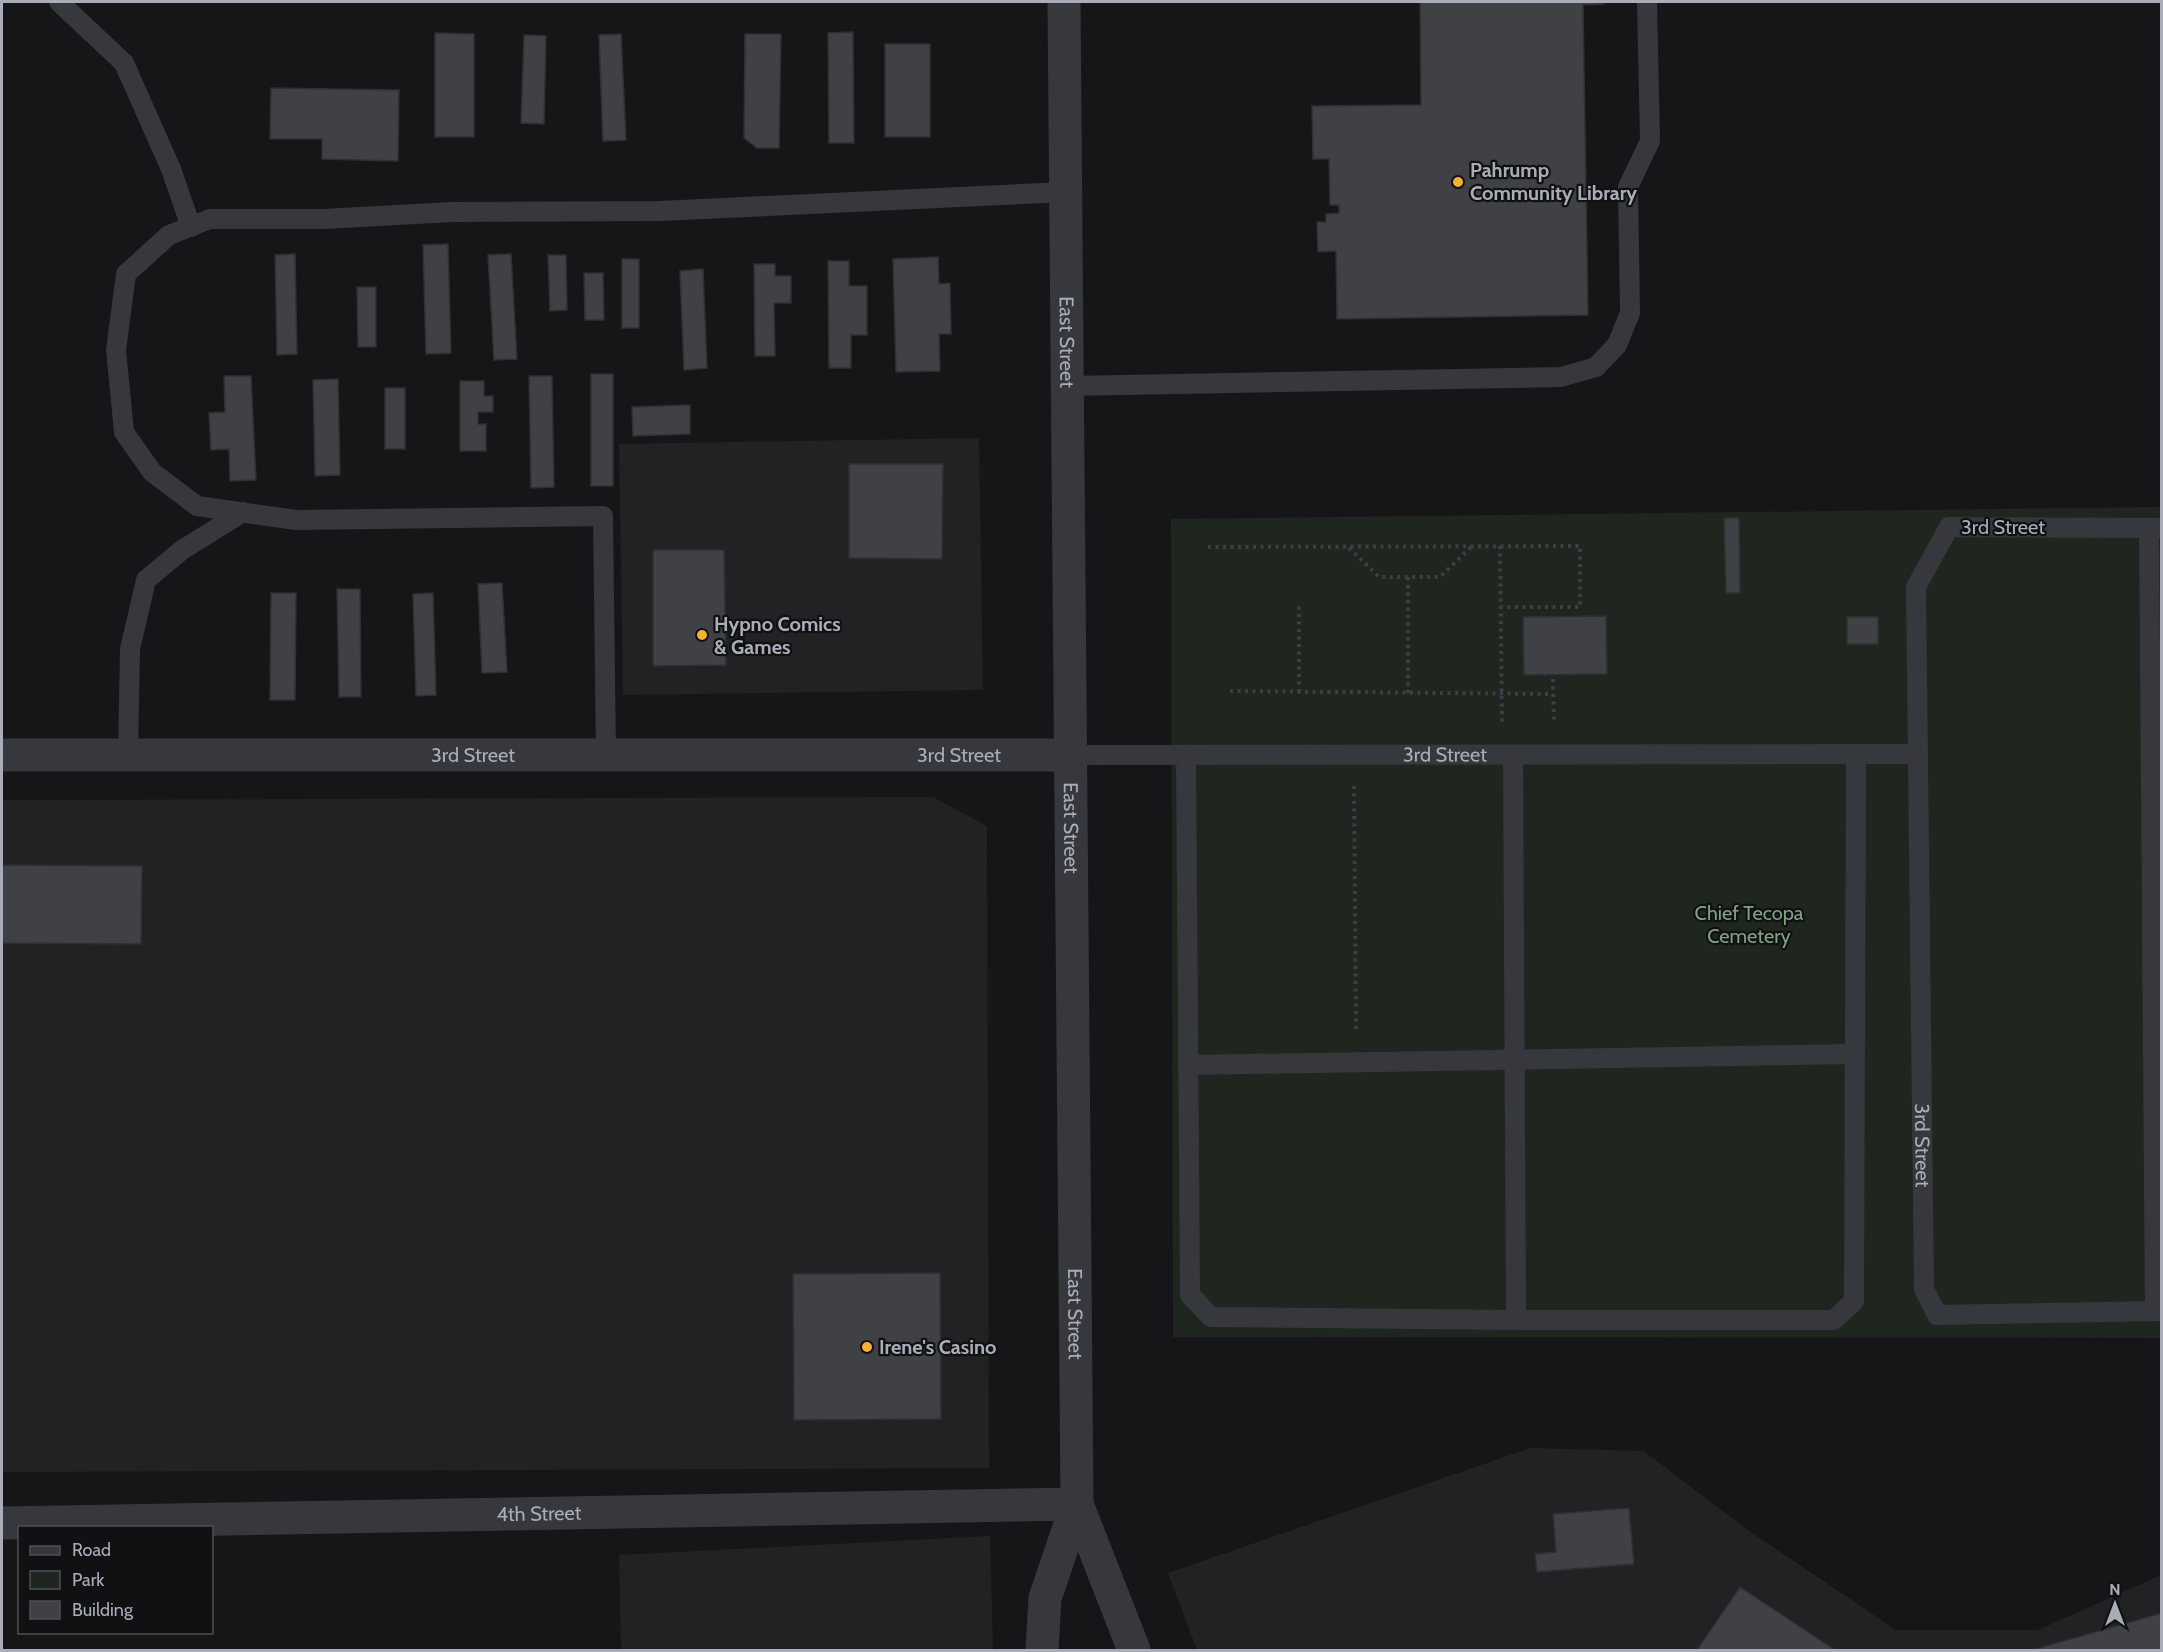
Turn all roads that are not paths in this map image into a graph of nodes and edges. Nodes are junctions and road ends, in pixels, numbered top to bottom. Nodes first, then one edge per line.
1 (59, 2) edge
2 (1064, 2) edge
3 (1647, 2) edge
4 (1066, 192) junction
5 (191, 227) junction
6 (1067, 386) junction
7 (243, 512) junction
8 (2155, 528) edge
9 (1856, 754) junction
10 (1918, 754) junction
11 (2, 755) edge
12 (1071, 755) junction
13 (1186, 755) junction
14 (1508, 755) junction
15 (128, 756) junction
16 (606, 757) junction
17 (1855, 1054) junction
18 (1515, 1059) junction
19 (1188, 1065) junction
20 (2158, 1311) edge
21 (1516, 1320) junction
22 (1077, 1504) junction
23 (2, 1523) edge
24 (1042, 1650) edge
25 (1134, 1650) edge

1 - 5 lane
2 - 4 street, East Street
3 - 6 lane
4 - 5 lane
4 - 6 street, East Street
5 - 7 lane
6 - 12 street, East Street
7 - 15 lane
7 - 16 lane
8 - 10 lane, 3rd Street
8 - 20 lane, 3rd Street
9 - 10 lane, 3rd Street
9 - 14 lane, 3rd Street
9 - 17 lane
10 - 20 lane, 3rd Street
11 - 15 street, 3rd Street
12 - 13 lane, 3rd Street
12 - 16 street, 3rd Street
12 - 22 street, East Street
13 - 14 lane, 3rd Street
13 - 19 lane
14 - 18 lane
15 - 16 street, 3rd Street
17 - 18 lane
17 - 21 lane
18 - 19 lane
18 - 21 lane
19 - 21 lane
22 - 23 street, 4th Street
22 - 24 street, East Street
22 - 25 street

